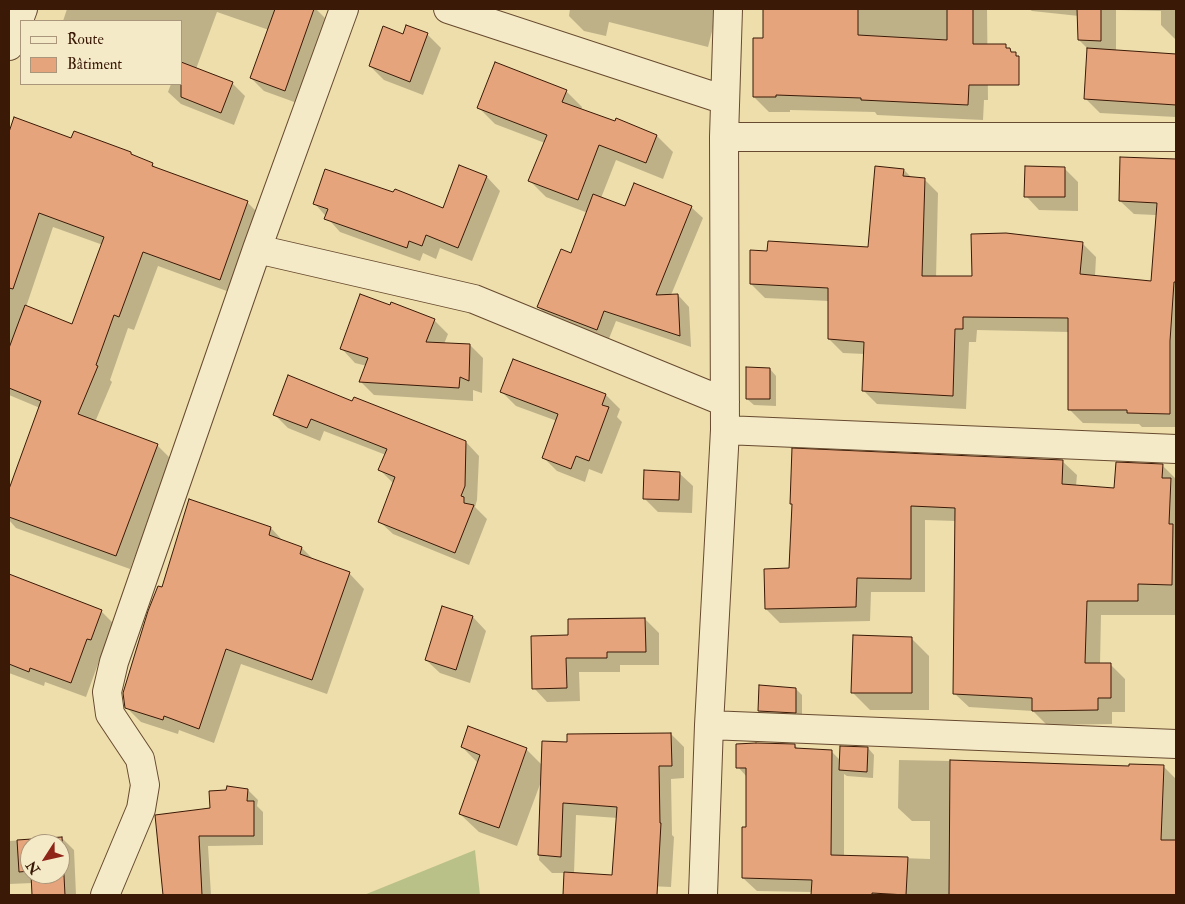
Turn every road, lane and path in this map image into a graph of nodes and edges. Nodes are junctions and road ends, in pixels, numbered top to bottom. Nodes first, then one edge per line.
1 (22, 9) edge
2 (344, 9) edge
3 (448, 9) edge
4 (728, 9) edge
5 (9, 46) edge
6 (725, 100) junction
7 (724, 136) junction
8 (1176, 137) edge
9 (257, 249) junction
10 (725, 402) junction
11 (725, 430) junction
12 (1176, 450) edge
13 (709, 725) junction
14 (1176, 744) edge
15 (105, 895) edge
16 (703, 895) edge

1 - 5 street
2 - 9 street
3 - 6 street
4 - 6 street
6 - 7 street
7 - 8 street
7 - 10 street
9 - 10 street
9 - 15 street
10 - 11 street
11 - 12 street
11 - 13 street
13 - 14 street
13 - 16 street

